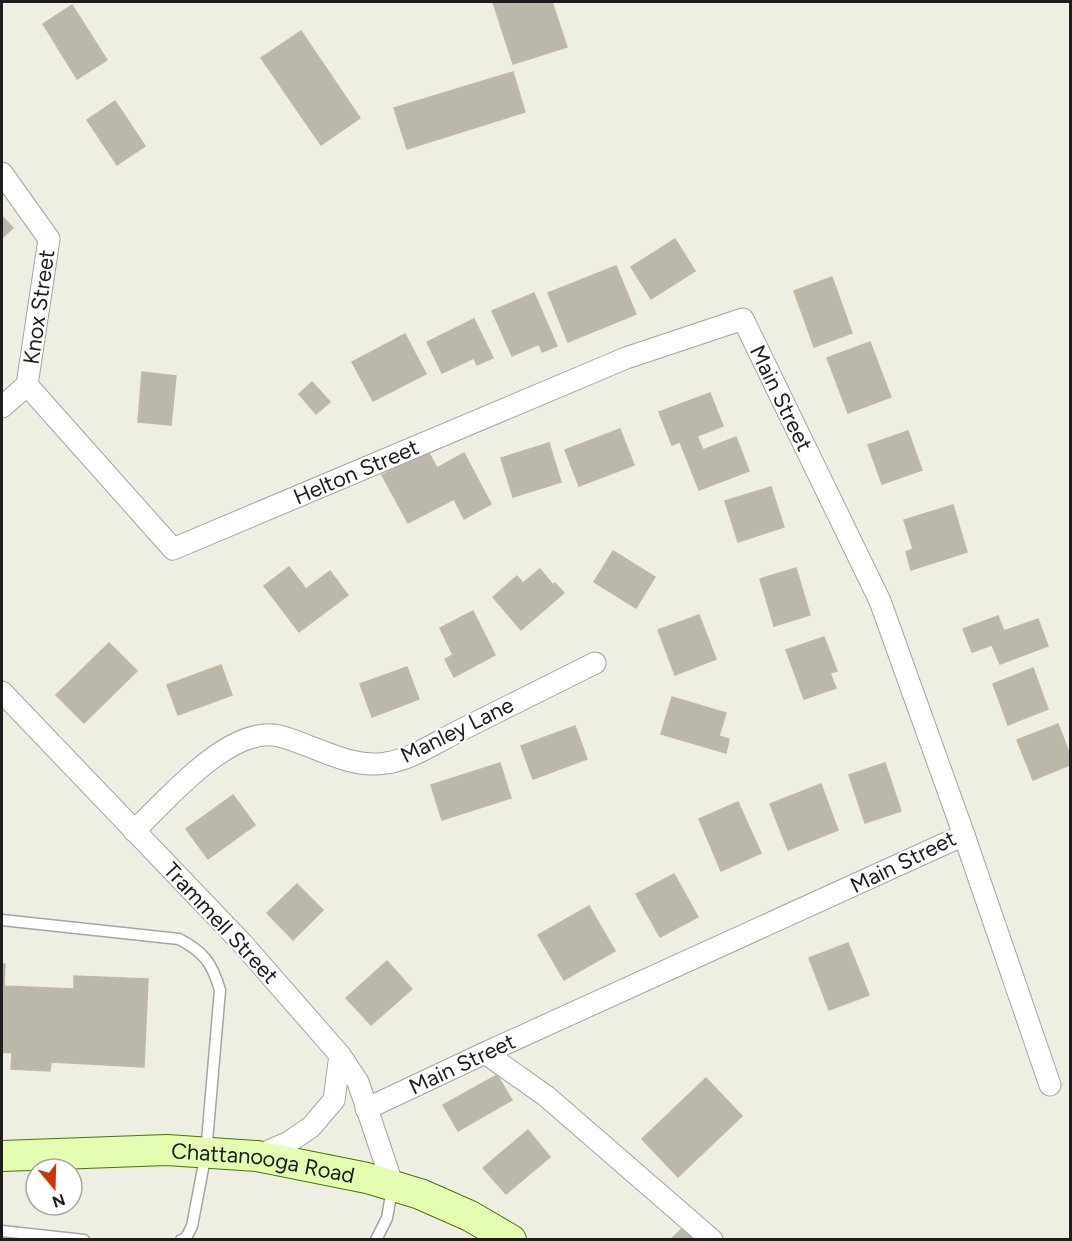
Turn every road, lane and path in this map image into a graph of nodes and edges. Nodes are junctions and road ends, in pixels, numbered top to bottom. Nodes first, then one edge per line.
1 (2, 173) edge
2 (743, 320) joint
3 (27, 385) junction
4 (2, 408) edge
5 (595, 663) dead end
6 (2, 692) edge
7 (134, 831) junction
8 (964, 835) junction
9 (2, 920) edge
10 (485, 1053) junction
11 (340, 1055) junction
12 (1050, 1085) dead end
13 (366, 1109) junction
14 (206, 1153) junction
15 (2, 1156) edge
16 (257, 1156) junction
17 (393, 1186) junction
18 (2, 1231) edge
19 (84, 1239) edge
20 (181, 1239) edge
21 (376, 1239) edge
22 (511, 1239) edge
23 (712, 1239) edge

1 - 3 street, Knox Street
2 - 3 street, Helton Street
2 - 8 street, Main Street
3 - 4 street, Knox Street
5 - 7 street, Manley Lane
6 - 7 street, Trammell Street
7 - 11 street, Trammell Street
8 - 10 street, Main Street
8 - 12 street
9 - 14 lane
10 - 13 street, Main Street
10 - 23 street
11 - 13 street, Trammell Street
11 - 16 street
13 - 17 street, Trammell Street
14 - 15 main road, Chattanooga Road
14 - 16 main road, Chattanooga Road
14 - 20 lane
16 - 17 main road, Chattanooga Road
17 - 21 lane
17 - 22 main road, Chattanooga Road
18 - 19 lane

